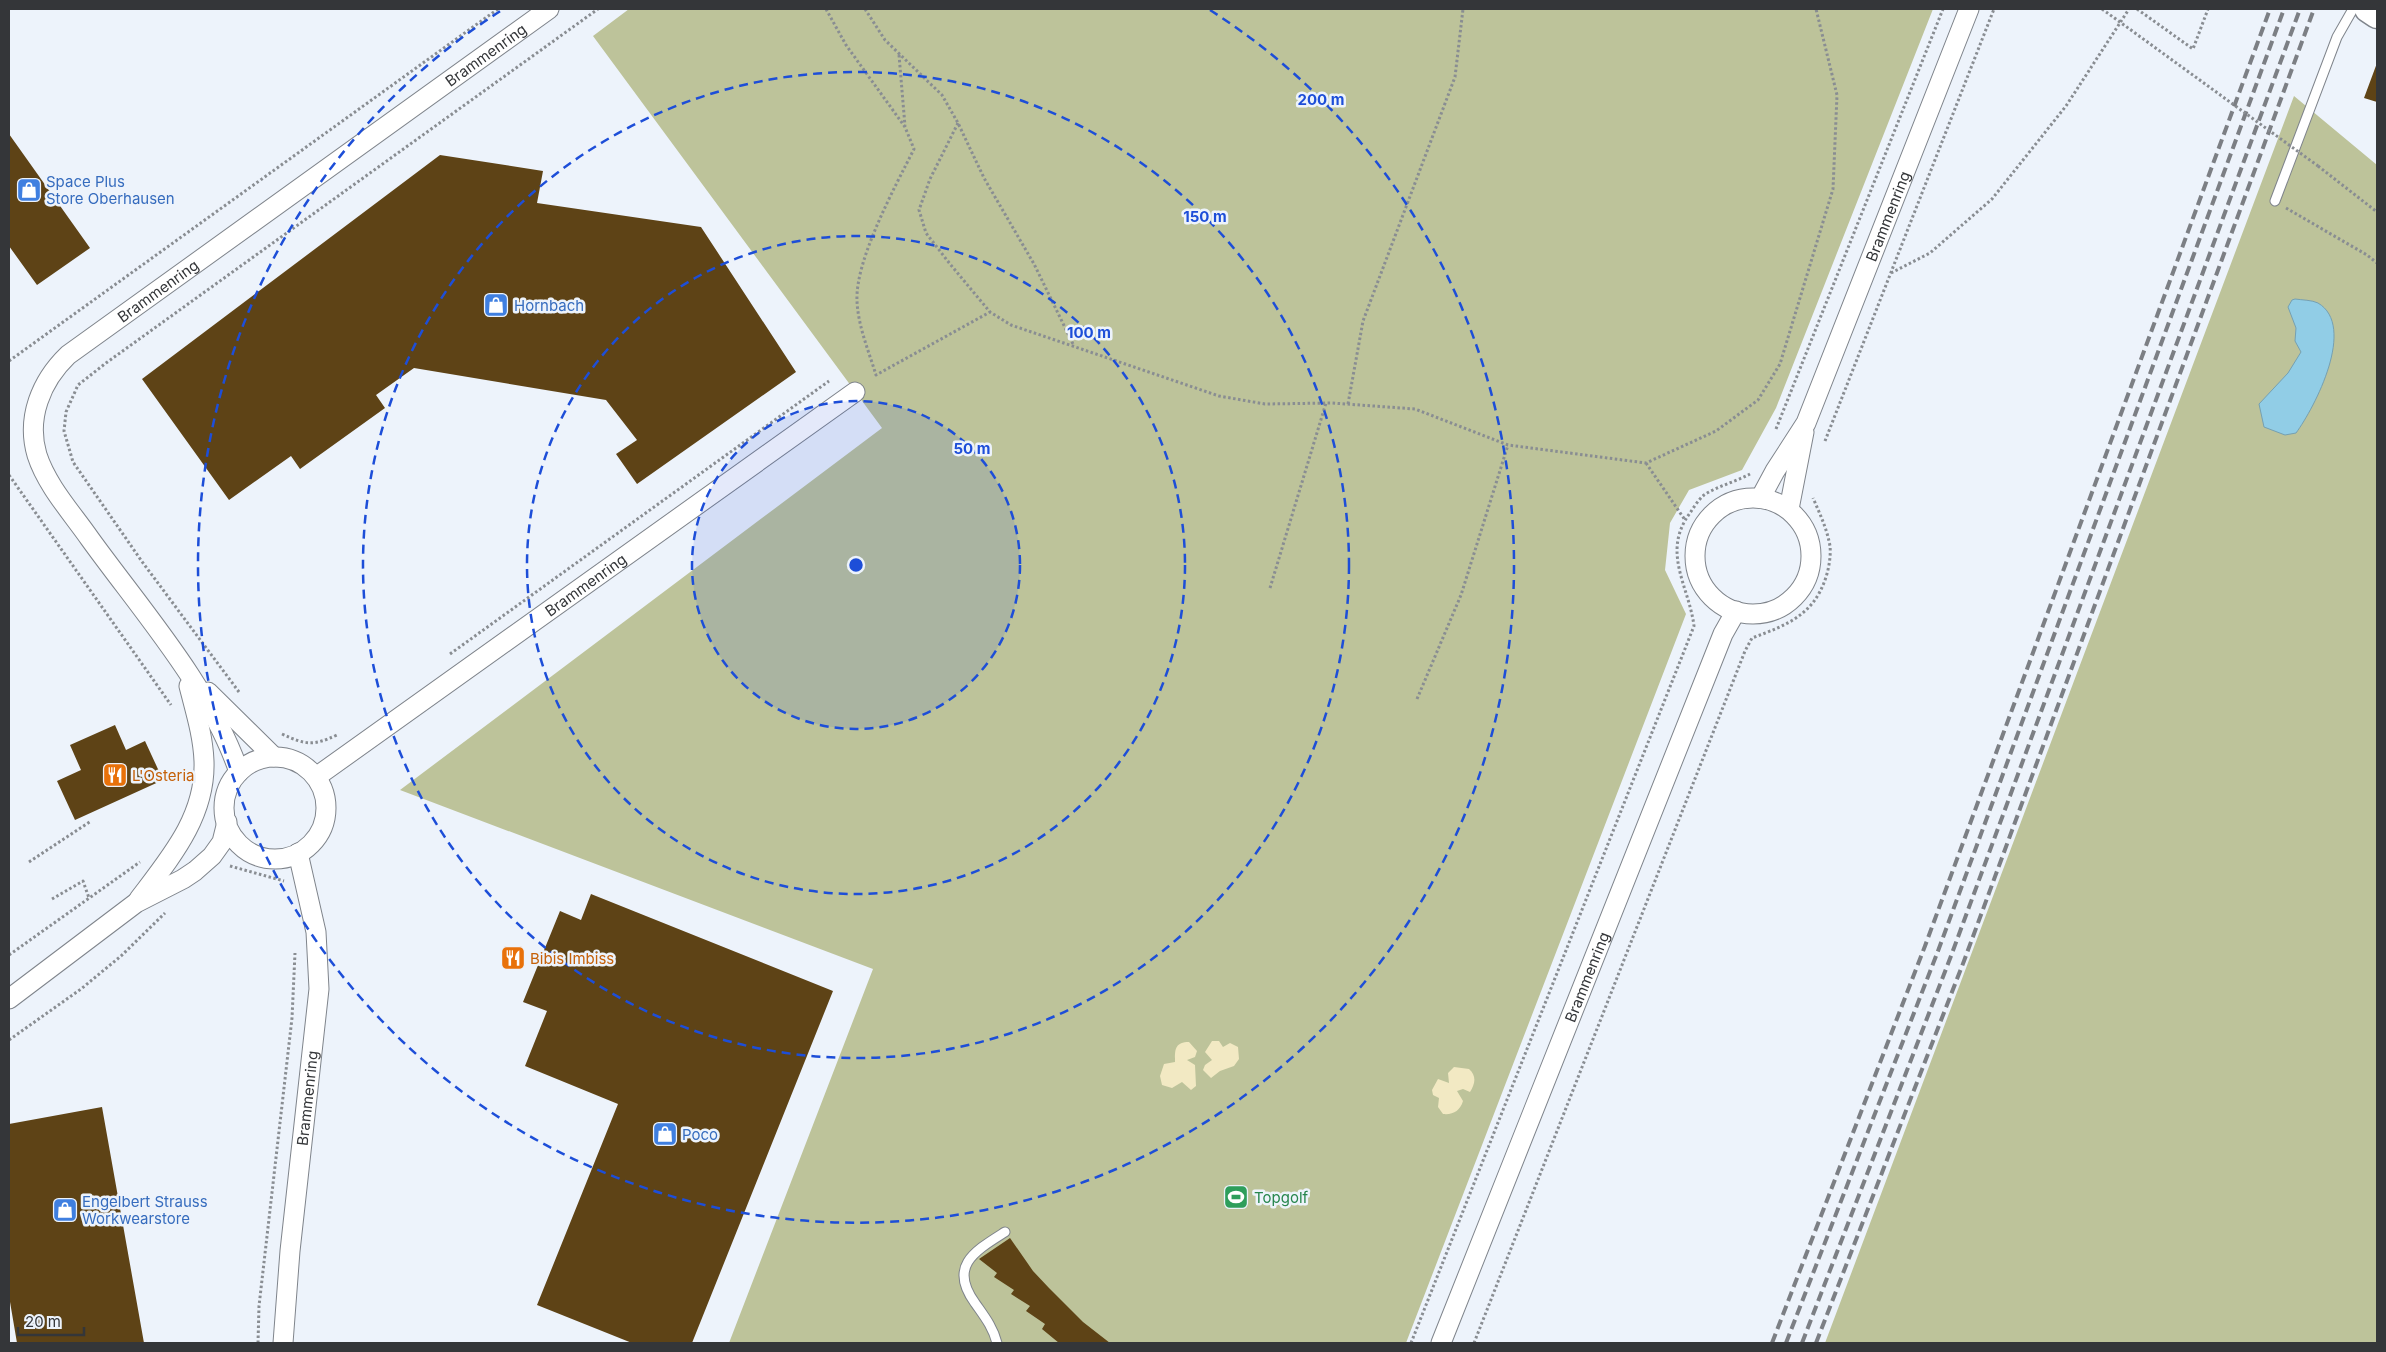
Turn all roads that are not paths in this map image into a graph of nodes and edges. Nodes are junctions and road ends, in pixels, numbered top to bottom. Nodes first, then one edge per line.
1 (548, 9) edge
2 (1969, 9) edge
3 (2354, 9) edge
4 (2368, 9) edge
5 (2377, 15) edge
6 (2275, 201) road end
7 (855, 392) dead end
8 (1806, 423) junction
9 (1761, 497) junction
10 (1788, 509) junction
11 (1736, 612) junction
12 (185, 670) junction
13 (274, 757) junction
14 (239, 772) junction
15 (316, 777) junction
16 (227, 822) junction
17 (298, 853) junction
18 (136, 903) junction
19 (9, 999) edge
20 (1005, 1232) dead end
21 (283, 1343) edge
22 (997, 1343) edge
23 (1441, 1343) edge

1 - 12 street, Brammenring
2 - 8 street, Brammenring
3 - 6 lane
4 - 5 main road
7 - 15 street, Brammenring
8 - 9 street, Brammenring
8 - 10 street, Brammenring
9 - 10 street
9 - 11 street
10 - 11 street
11 - 23 street, Brammenring
12 - 13 street, Brammenring
12 - 14 street, Brammenring
12 - 18 street, Brammenring
13 - 14 street, Brammenring
13 - 15 street, Brammenring
14 - 16 street, Brammenring
15 - 17 street, Brammenring
16 - 17 street, Brammenring
16 - 18 street, Brammenring
17 - 21 street, Brammenring
18 - 19 street, Brammenring
20 - 22 lane

